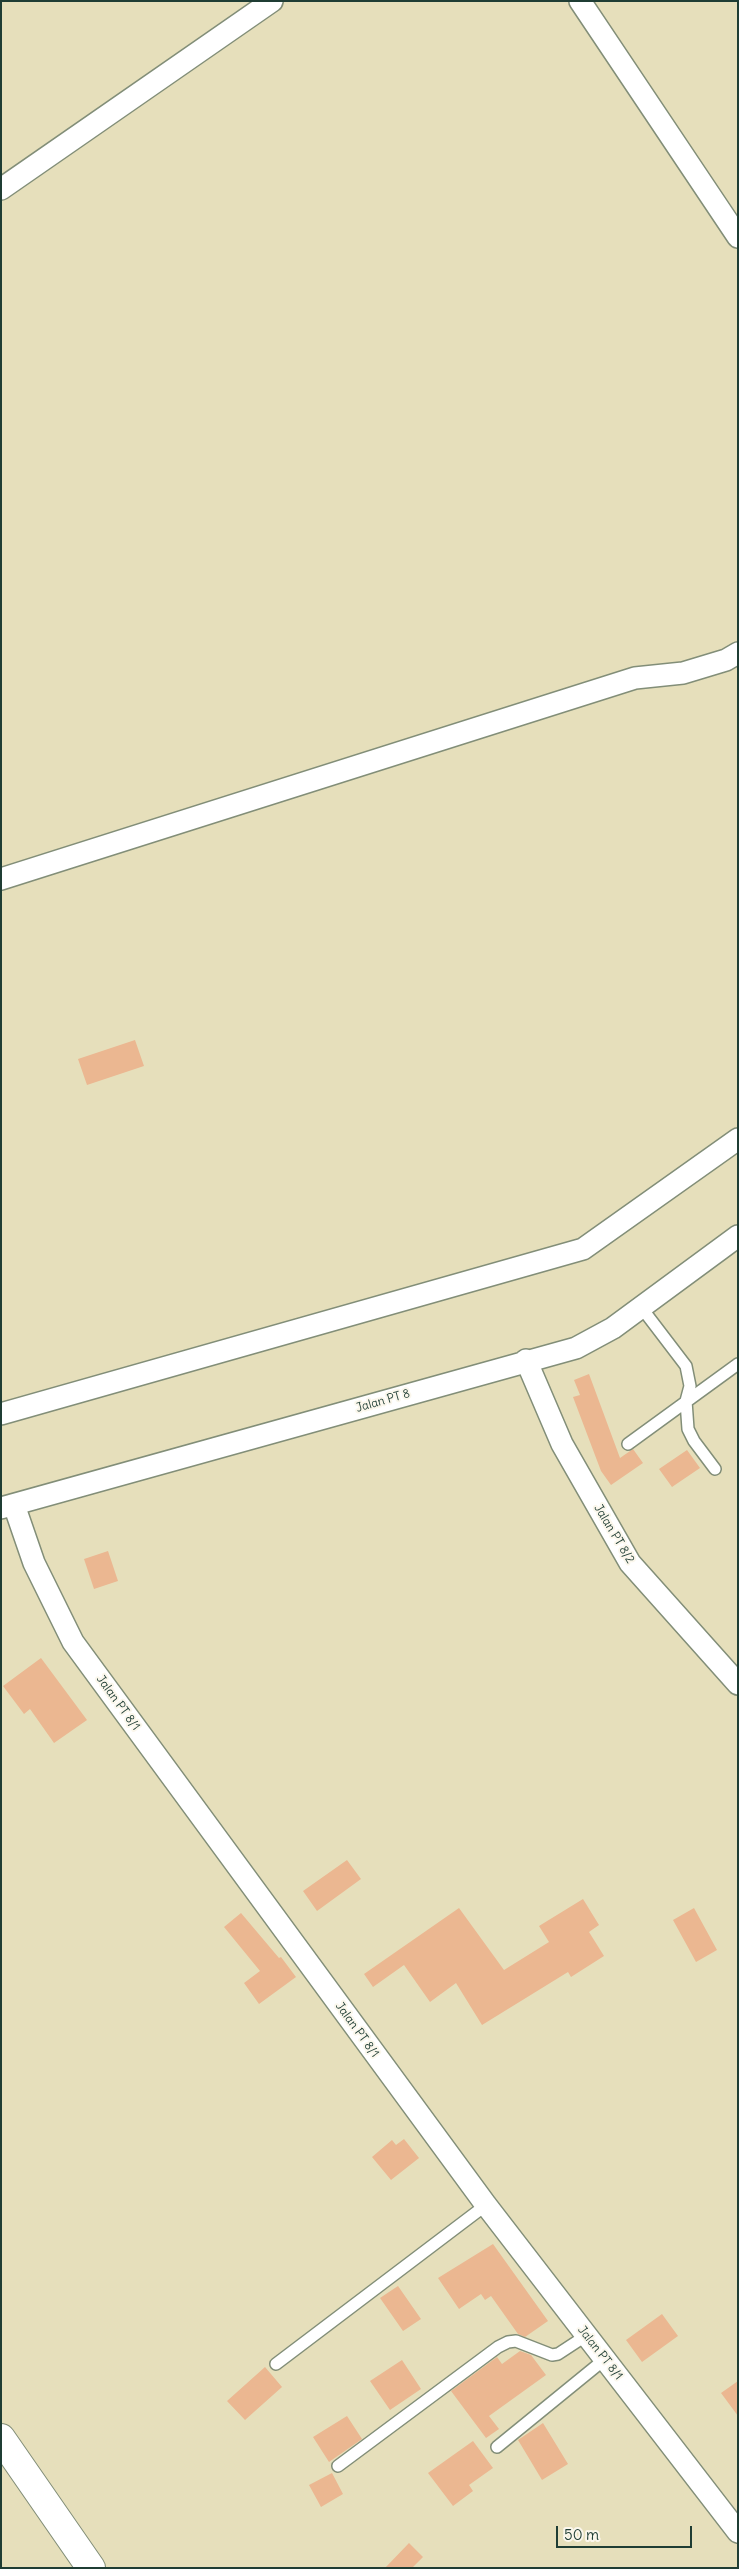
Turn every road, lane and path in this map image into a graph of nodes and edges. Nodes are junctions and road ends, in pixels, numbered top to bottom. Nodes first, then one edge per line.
1 (272, 1) edge
2 (580, 1) edge
3 (1, 189) edge
4 (738, 237) edge
5 (738, 653) edge
6 (1, 879) edge
7 (738, 1139) edge
8 (738, 1236) edge
9 (641, 1308) junction
10 (526, 1360) junction
11 (738, 1364) edge
12 (686, 1401) junction
13 (1, 1414) edge
14 (628, 1444) dead end
15 (715, 1468) dead end
16 (8, 1507) edge
17 (738, 1684) edge
18 (486, 2205) junction
19 (587, 2335) junction
20 (605, 2360) junction
21 (276, 2364) dead end
22 (1, 2438) edge
23 (497, 2446) dead end
24 (338, 2466) dead end
25 (738, 2532) edge
26 (91, 2568) edge

1 - 3 street
2 - 4 street
5 - 6 street
7 - 13 street
8 - 9 street, Jalan PT 8
9 - 10 street, Jalan PT 8
9 - 12 lane
10 - 16 street, Jalan PT 8
10 - 17 street, Jalan PT 8/2
11 - 12 lane
12 - 14 lane
12 - 15 lane
16 - 18 street, Jalan PT 8/1
18 - 19 street, Jalan PT 8/1
18 - 21 lane
19 - 20 street, Jalan PT 8/1
19 - 24 lane
20 - 23 lane
20 - 25 street, Jalan PT 8/1
22 - 26 street

